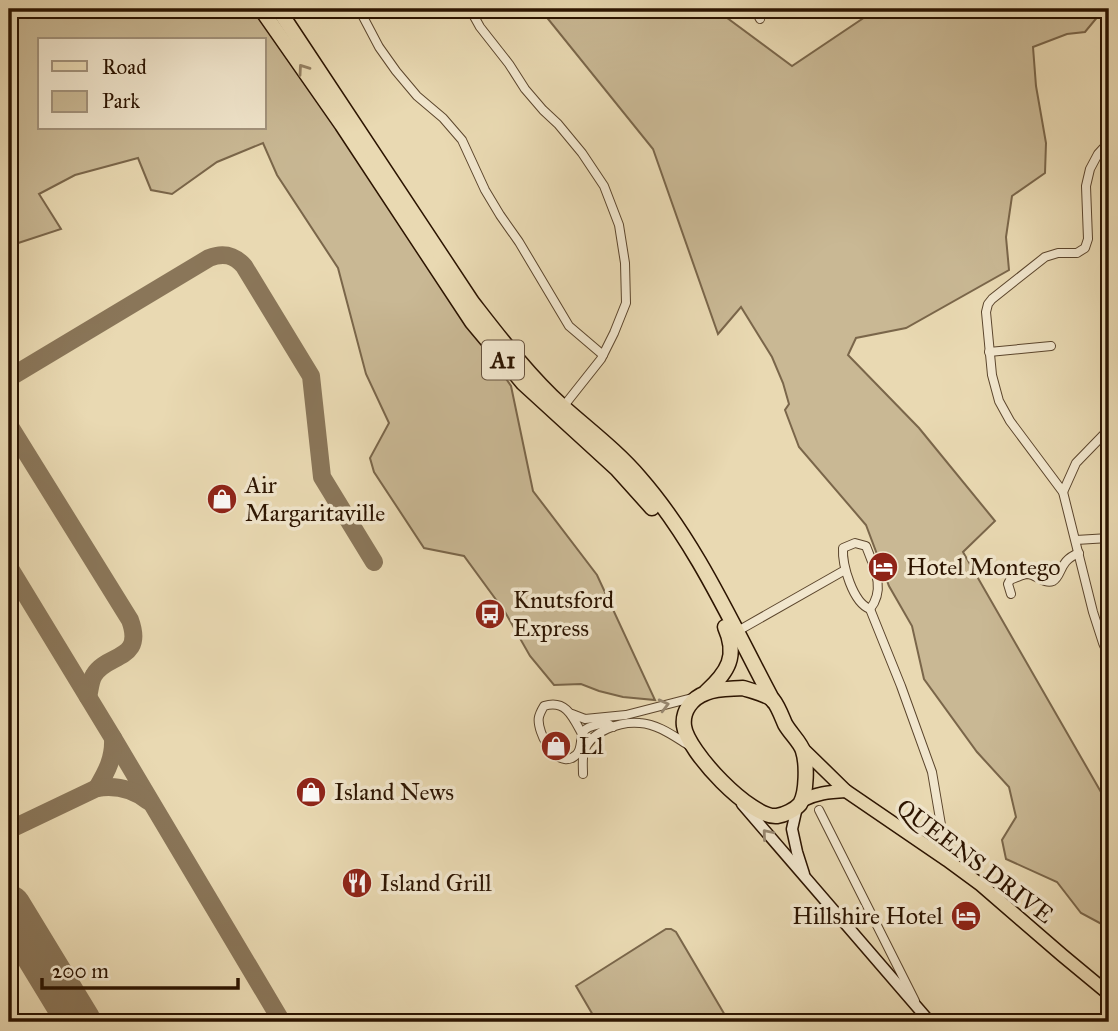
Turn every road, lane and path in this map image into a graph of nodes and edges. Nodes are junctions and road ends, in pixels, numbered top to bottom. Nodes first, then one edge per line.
1 (261, 9) edge
2 (278, 9) edge
3 (359, 9) edge
4 (470, 9) edge
5 (755, 9) edge
6 (760, 19) dead end
7 (1109, 142) edge
8 (1051, 346) dead end
9 (989, 352) junction
10 (603, 355) junction
11 (563, 407) junction
12 (1109, 429) edge
13 (1063, 492) junction
14 (1109, 538) edge
15 (1076, 540) junction
16 (1079, 553) junction
17 (845, 570) junction
18 (1011, 594) dead end
19 (870, 609) junction
20 (736, 632) junction
21 (1109, 657) edge
22 (704, 694) junction
23 (773, 701) junction
24 (572, 714) junction
25 (613, 727) junction
26 (582, 734) junction
27 (692, 748) junction
28 (803, 749) junction
29 (583, 774) dead end
30 (727, 788) junction
31 (846, 791) junction
32 (799, 804) junction
33 (819, 810) dead end
34 (947, 860) junction
35 (806, 880) junction
36 (1109, 994) edge
37 (922, 1013) junction
38 (930, 1022) edge

22 -> 1 highway, A1
2 - 11 highway, A1
3 - 10 street
4 - 10 street
5 - 6 street
7 - 9 street
8 - 9 street
9 - 13 street
10 - 11 street
11 - 20 highway, A1
12 - 13 street
13 - 15 street
14 - 15 street
15 - 16 street
16 - 18 street
16 - 21 street
17 - 19 street
17 - 19 street
17 - 20 street
19 - 34 street
20 - 23 highway, A1
22 - 23 highway
24 -> 22 street
22 - 27 highway, A1
23 - 28 highway, A1
24 - 26 street
24 - 26 street
25 - 26 street
25 - 27 street
25 - 29 street
27 - 30 highway, A1
28 - 31 main road, QUEENS DRIVE / A1
28 - 32 highway
30 - 32 highway, A1
35 -> 30 main road
31 - 32 main road, A1
31 - 34 main road, QUEENS DRIVE / A1
32 - 35 main road
33 - 37 street
34 - 36 main road, QUEENS DRIVE / A1
35 - 37 main road
37 - 38 main road

